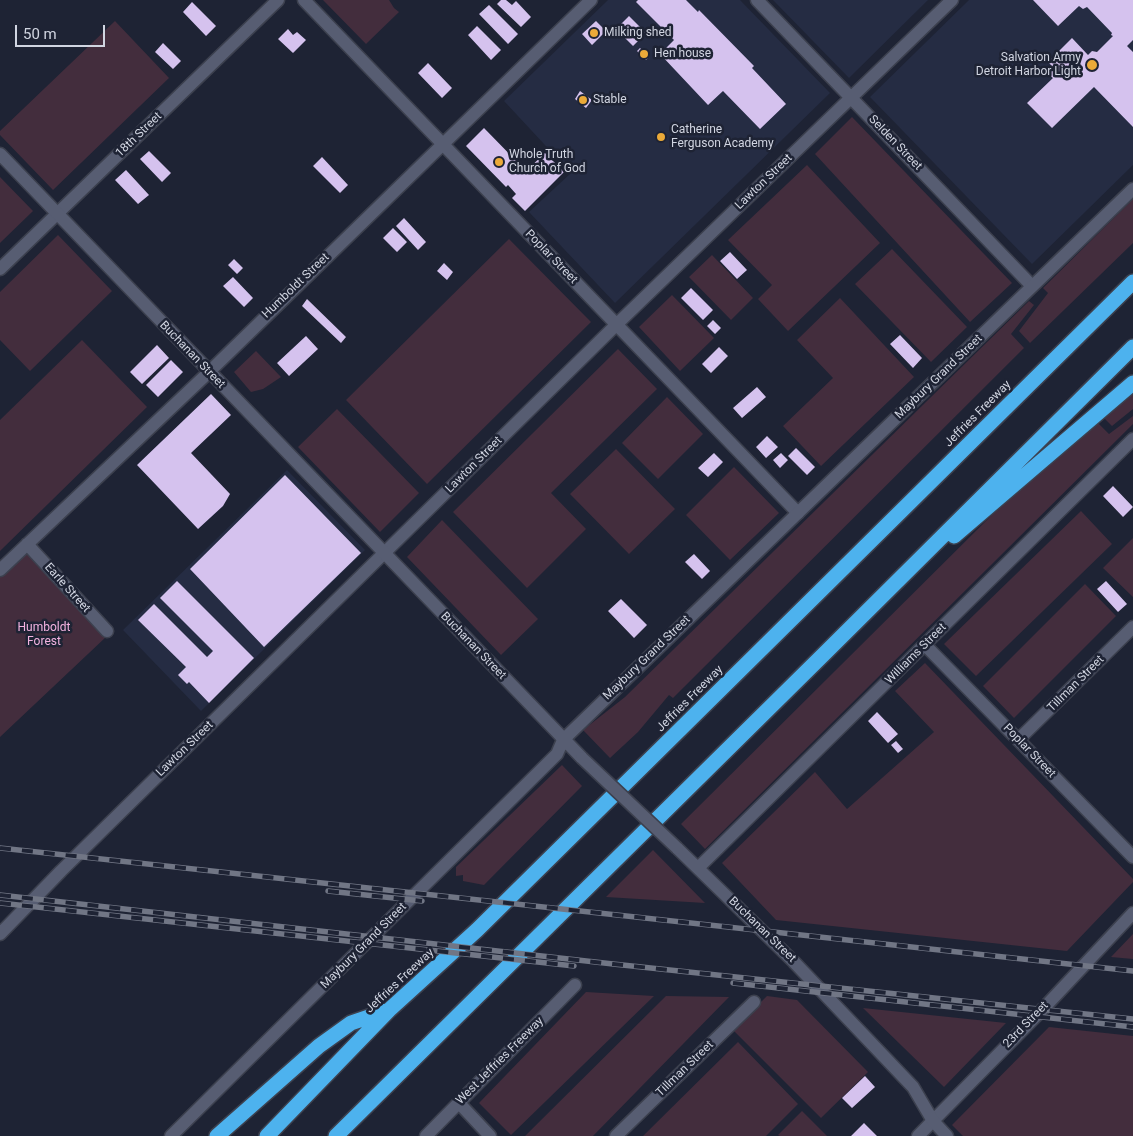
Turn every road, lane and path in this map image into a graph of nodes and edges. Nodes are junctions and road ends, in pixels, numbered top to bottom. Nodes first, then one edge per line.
1 (278, 0) edge
2 (304, 0) edge
3 (591, 0) edge
4 (757, 0) edge
5 (952, 0) edge
6 (851, 98) junction
7 (442, 143) junction
8 (0, 154) edge
9 (1133, 189) edge
10 (57, 214) junction
11 (0, 269) edge
12 (1133, 274) edge
13 (1133, 282) edge
14 (1032, 286) junction
15 (1096, 318) junction
16 (616, 324) junction
17 (1133, 346) edge
18 (209, 372) junction
19 (1133, 383) edge
20 (1133, 439) edge
21 (798, 513) junction
22 (27, 544) junction
23 (385, 553) junction
24 (0, 570) edge
25 (858, 619) junction
26 (1133, 627) edge
27 (107, 631) dead end
28 (925, 645) junction
29 (563, 740) junction
30 (1018, 740) junction
31 (1133, 858) edge
32 (698, 868) junction
33 (1133, 913) edge
34 (0, 934) edge
35 (575, 985) dead end
36 (754, 1002) dead end
37 (389, 1010) junction
38 (459, 1103) junction
39 (353, 1119) junction
40 (933, 1121) junction
41 (171, 1136) edge
42 (217, 1136) edge
43 (267, 1136) edge
44 (336, 1136) edge
45 (340, 1136) edge
46 (426, 1136) edge
47 (490, 1136) edge
48 (616, 1136) edge
49 (918, 1136) edge
50 (947, 1136) edge

1 - 10 street, 18th Street
2 - 7 street, Poplar Street
3 - 7 street, Humboldt Street
4 - 6 street, Selden Street
5 - 6 street, Lawton Street
6 - 14 street, Selden Street
6 - 16 street, Lawton Street
7 - 16 street, Poplar Street
7 - 18 street, Humboldt Street
8 - 10 street, Buchanan Street
9 - 14 street, Maybury Grand Street
10 - 11 street, 18th Street
10 - 18 street, Buchanan Street
12 - 15 highway
13 - 15 highway, Jeffries Freeway
14 - 21 street, Maybury Grand Street
15 - 37 highway, Jeffries Freeway
16 - 21 street, Poplar Street
16 - 23 street, Lawton Street
17 - 25 highway
18 - 22 street, Humboldt Street
18 - 23 street, Buchanan Street
19 - 25 highway
20 - 28 street, Williams Street
21 - 29 street, Maybury Grand Street
22 - 24 street, Humboldt Street
22 - 27 street, Earle Street
23 - 29 street, Buchanan Street
23 - 34 street, Lawton Street
25 - 39 highway
26 - 30 street, Tillman Street
28 - 30 street, Poplar Street
28 - 32 street, Williams Street
29 - 32 street, Buchanan Street, bridge
29 - 41 street, Maybury Grand Street
30 - 31 street, Poplar Street
32 - 40 street, Buchanan Street
33 - 40 street, 23rd Street
35 - 38 street, West Jeffries Freeway
36 - 48 street, Tillman Street
37 - 42 highway
37 - 43 highway, Jeffries Freeway
38 - 46 street, West Jeffries Freeway
38 - 47 street
39 - 44 highway
39 - 45 highway
40 - 49 street, 23rd Street
40 - 50 street, Buchanan Street

